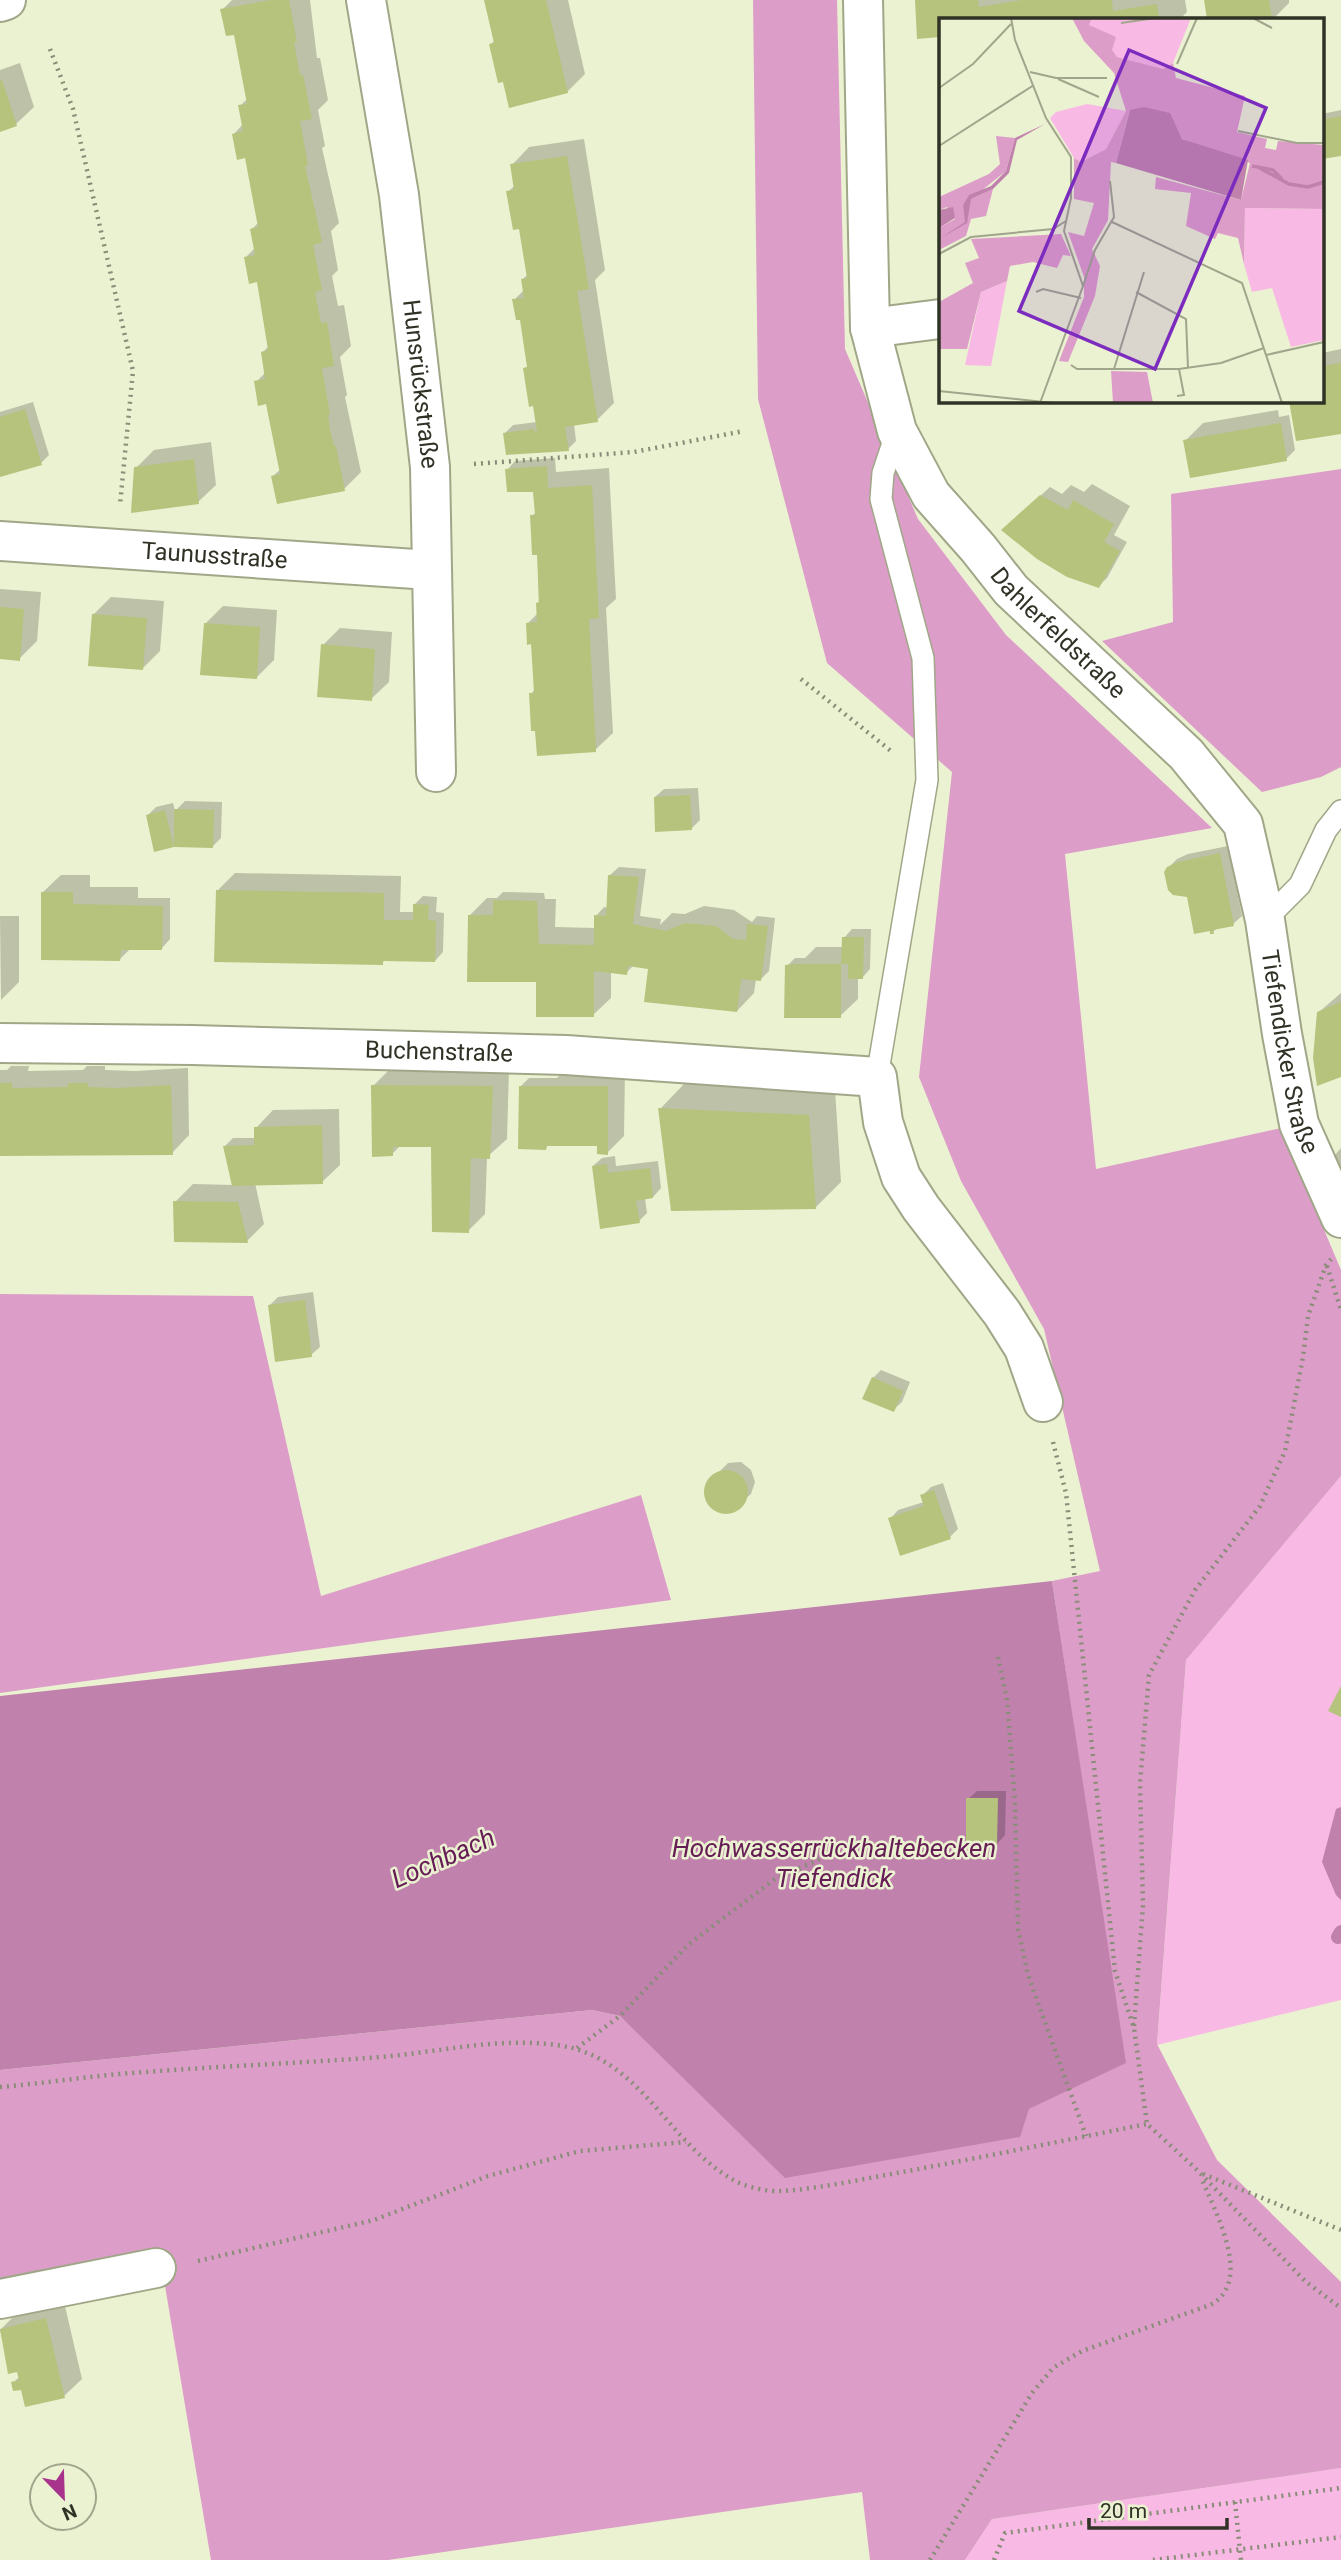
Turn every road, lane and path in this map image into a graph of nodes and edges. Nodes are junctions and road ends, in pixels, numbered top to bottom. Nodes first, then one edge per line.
1 (6, 0) edge
2 (366, 0) edge
3 (863, 0) edge
4 (0, 2) edge
5 (50, 49) dead end
6 (939, 319) edge
7 (870, 328) junction
8 (897, 431) junction
9 (744, 432) dead end
10 (430, 467) junction
11 (0, 541) edge
12 (116, 550) junction
13 (430, 570) junction
14 (801, 679) dead end
15 (436, 772) dead end
16 (927, 780) junction
17 (1341, 811) edge
18 (1265, 920) junction
19 (0, 1043) edge
20 (877, 1077) junction
21 (1341, 1219) edge
22 (1334, 1256) dead end
23 (1326, 1265) junction
24 (1341, 1310) edge
25 (1043, 1402) joint
26 (998, 1657) dead end
27 (852, 1845) dead end
28 (1134, 2028) junction
29 (576, 2049) junction
30 (0, 2087) edge
31 (1147, 2124) junction
32 (1086, 2136) junction
33 (687, 2143) junction
34 (1199, 2173) junction
35 (1341, 2230) edge
36 (156, 2268) joint
37 (0, 2299) edge
38 (1341, 2308) edge
39 (1341, 2488) edge
40 (1235, 2501) junction
41 (1341, 2537) edge
42 (1240, 2550) junction
43 (930, 2560) edge
44 (994, 2560) edge
45 (1153, 2560) edge
46 (1241, 2560) edge

1 - 4 street
2 - 10 street, Hunsrückstraße
3 - 7 street, Dahlerfeldstraße
5 - 12 path
6 - 7 street
7 - 8 street, Dahlerfeldstraße
8 - 16 lane
8 - 18 street, Dahlerfeldstraße
9 - 10 path
10 - 13 street, Hunsrückstraße
11 - 12 street, Taunusstraße
12 - 13 street, Taunusstraße
13 - 15 street, Hunsrückstraße
14 - 16 path
16 - 20 lane
17 - 18 lane
18 - 21 street, Tiefendicker Straße
19 - 20 street, Buchenstraße
20 - 25 street
22 - 23 path
23 - 24 path
23 - 28 path
25 - 28 path
26 - 32 path
27 - 29 path
28 - 31 path
29 - 30 path
29 - 33 path
31 - 32 path
31 - 34 path
32 - 33 path
33 - 36 path
34 - 35 path
34 - 38 path
34 - 43 path
36 - 37 street
39 - 40 path
40 - 42 path
40 - 44 path
41 - 42 path
42 - 45 path
42 - 46 path

